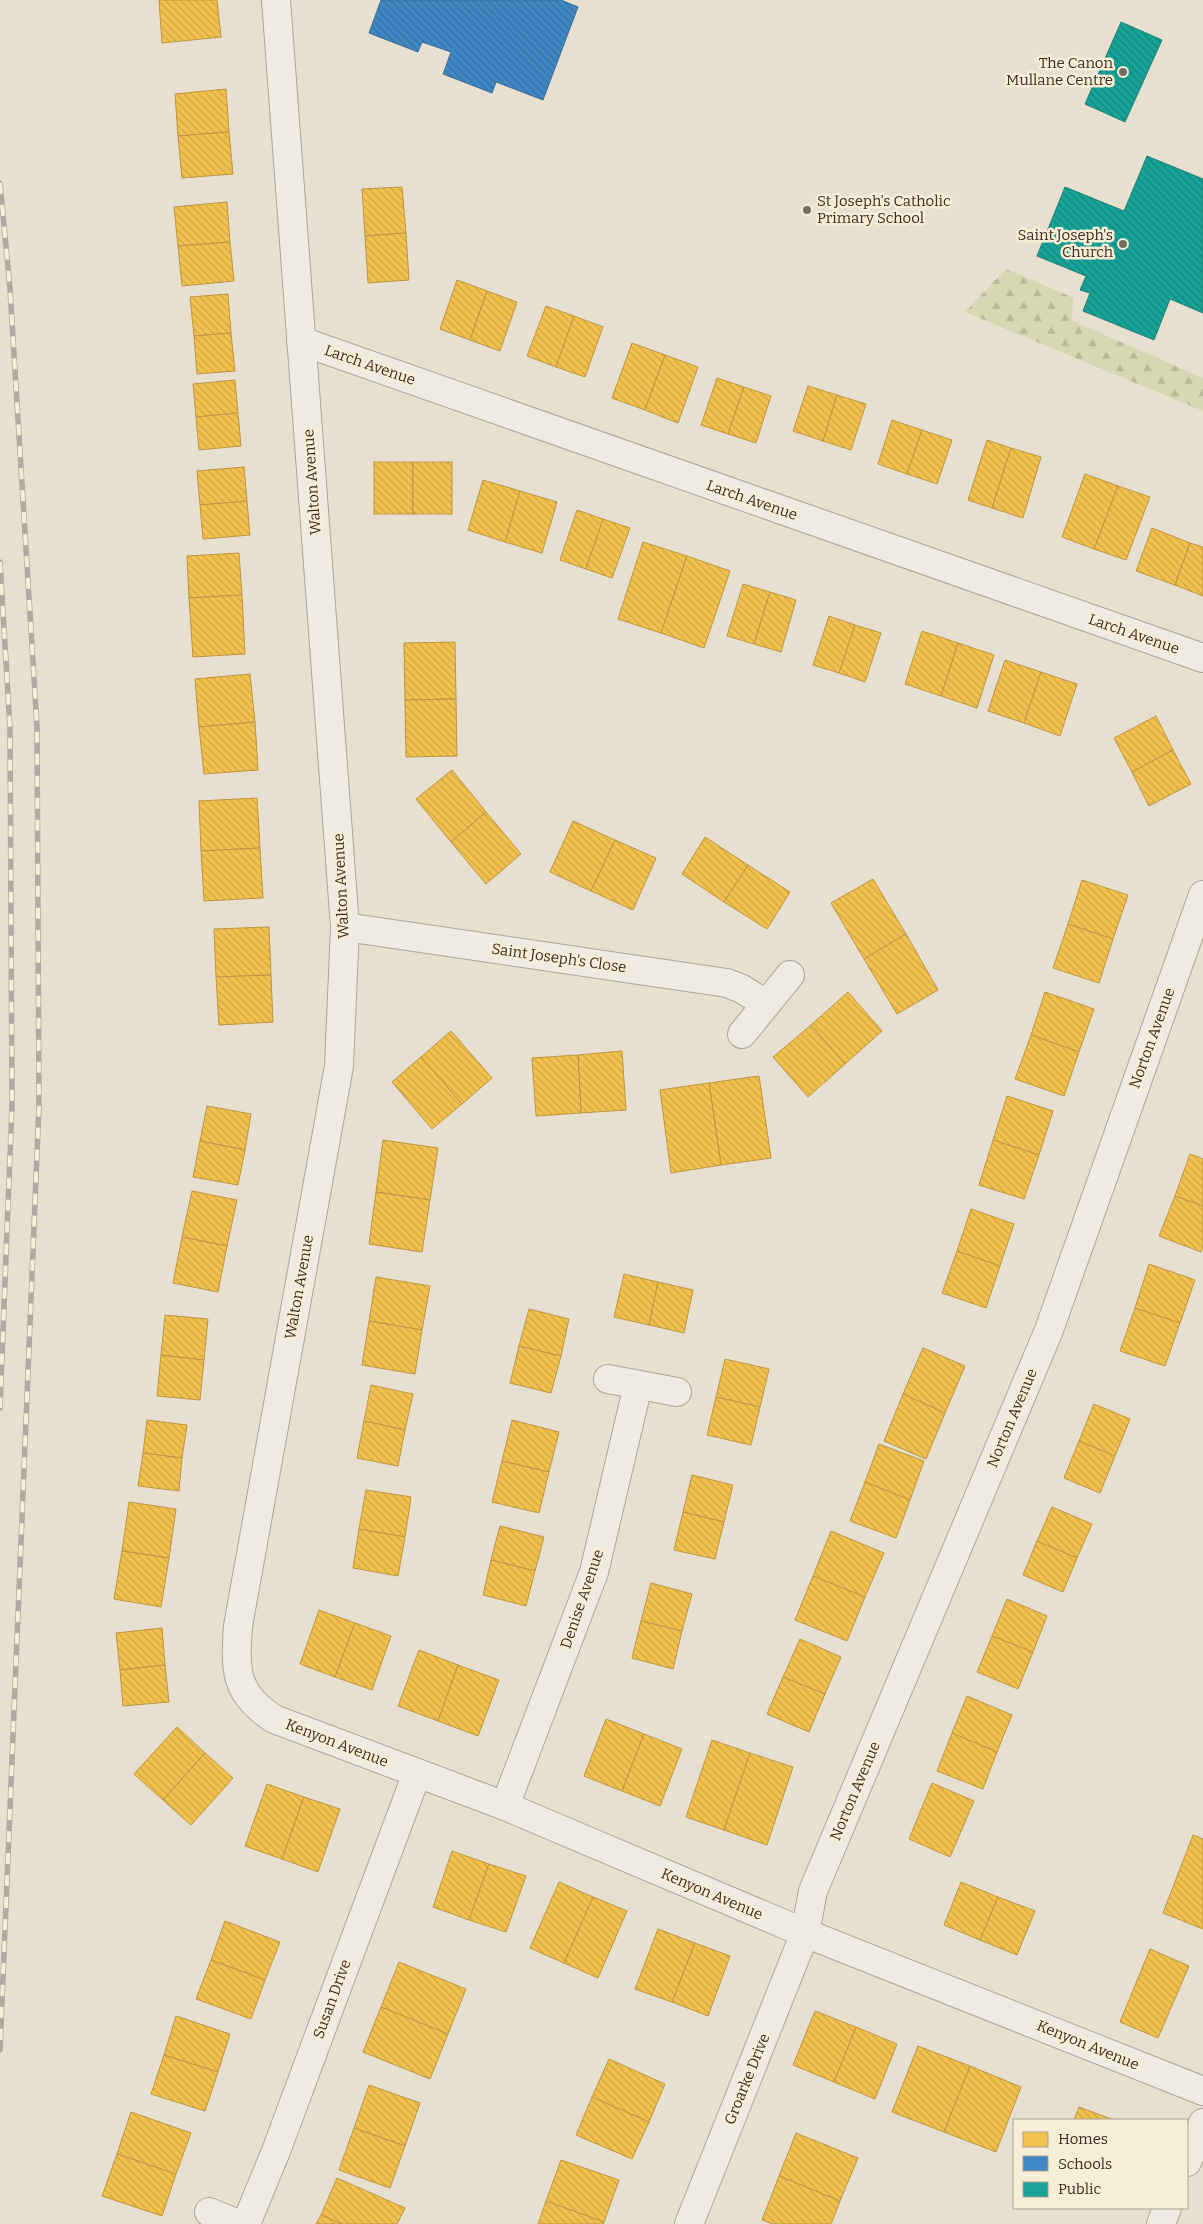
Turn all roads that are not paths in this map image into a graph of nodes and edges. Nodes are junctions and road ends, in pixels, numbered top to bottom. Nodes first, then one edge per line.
1 (276, 0) edge
2 (301, 341) junction
3 (1203, 658) edge
4 (1203, 895) edge
5 (345, 927) junction
6 (790, 975) dead end
7 (766, 1004) junction
8 (742, 1034) dead end
9 (608, 1379) dead end
10 (638, 1385) junction
11 (677, 1392) dead end
12 (238, 1677) joint
13 (417, 1773) junction
14 (505, 1806) junction
15 (805, 1934) junction
16 (1203, 2091) edge
17 (1203, 2123) edge
18 (1188, 2160) edge
19 (1167, 2209) edge
20 (209, 2212) dead end
21 (238, 2224) edge
22 (246, 2224) edge
23 (690, 2224) edge
24 (1160, 2224) edge

1 - 2 street, Walton Avenue
2 - 3 street, Larch Avenue
2 - 5 street, Walton Avenue
4 - 15 street, Norton Avenue
5 - 7 street, Saint Joseph's Close
5 - 12 street, Walton Avenue
6 - 7 street
7 - 8 street
9 - 10 street
10 - 11 street
10 - 14 street, Denise Avenue
12 - 13 street, Kenyon Avenue
13 - 14 street, Kenyon Avenue
13 - 22 street, Susan Drive
14 - 15 street, Kenyon Avenue
15 - 16 street, Kenyon Avenue
15 - 23 street, Groarke Drive
17 - 18 street
19 - 24 street
20 - 21 street

